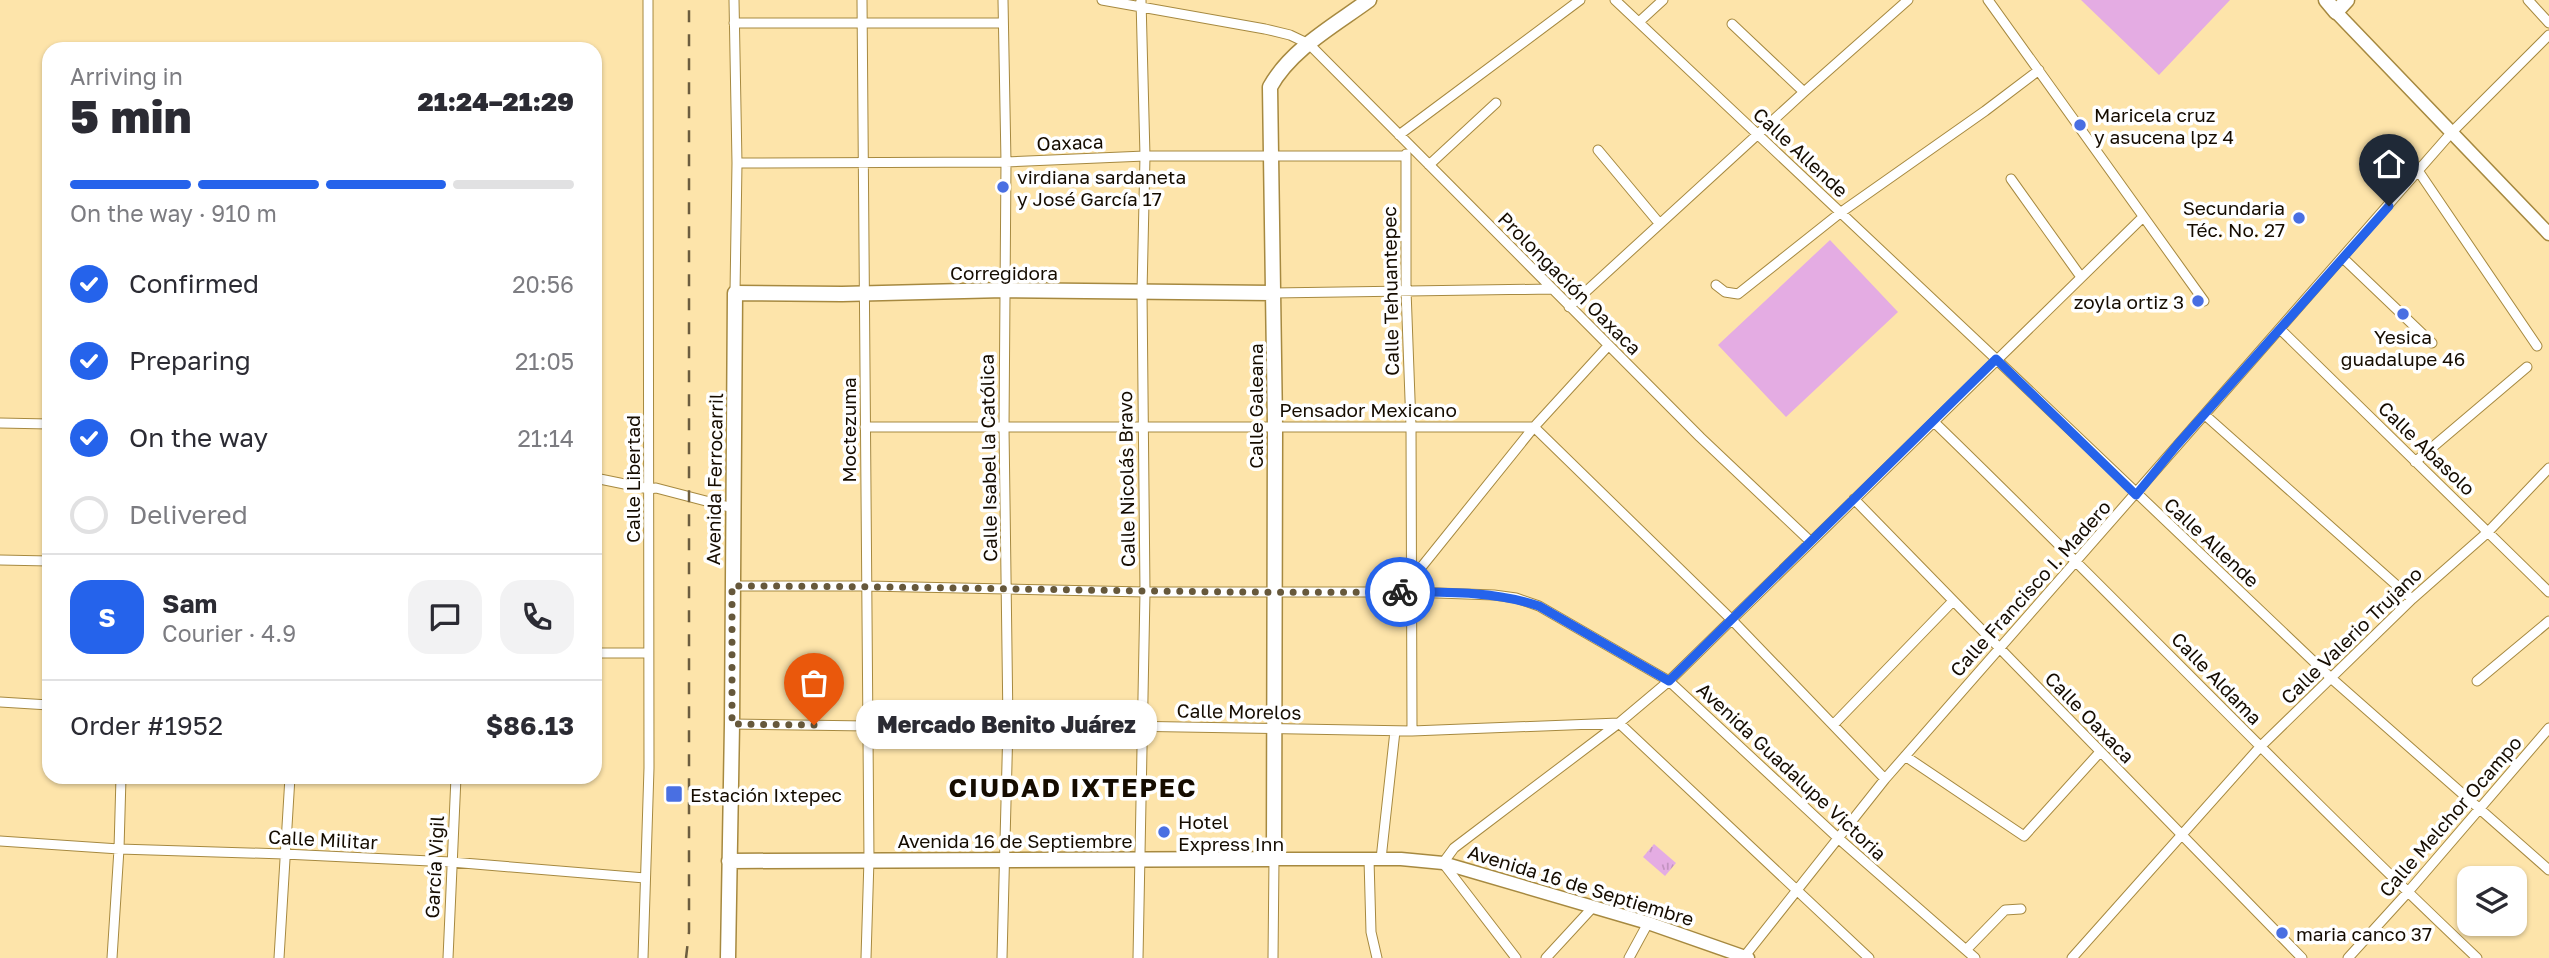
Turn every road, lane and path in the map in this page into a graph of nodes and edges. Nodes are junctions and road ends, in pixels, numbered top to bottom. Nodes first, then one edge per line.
1 (648, 0) edge
2 (734, 0) edge
3 (862, 0) edge
4 (1003, 0) edge
5 (1102, 0) edge
6 (1369, 0) edge
7 (1580, 0) edge
8 (1615, 0) edge
9 (1663, 0) edge
10 (1908, 0) edge
11 (1988, 0) edge
12 (2326, 0) edge
13 (2347, 0) edge
14 (2528, 0) edge
15 (1141, 4) edge
16 (2336, 12) junction
17 (1639, 22) junction
18 (734, 23) junction
19 (1002, 23) junction
20 (2549, 23) edge
21 (862, 24) junction
22 (1732, 24) dead end
23 (2549, 34) edge
24 (1309, 44) junction
25 (2039, 70) junction
26 (1804, 92) junction
27 (1496, 103) dead end
28 (2452, 132) junction
29 (1757, 134) junction
30 (1399, 135) junction
31 (1410, 146) junction
32 (1598, 150) dead end
33 (1145, 156) junction
34 (1272, 156) junction
35 (1405, 156) junction
36 (862, 162) junction
37 (1006, 162) junction
38 (737, 163) junction
39 (1429, 165) junction
40 (2419, 172) junction
41 (2011, 179) dead end
42 (1840, 213) junction
43 (2142, 218) junction
44 (1659, 223) junction
45 (2549, 234) edge
46 (2343, 258) junction
47 (2081, 277) junction
48 (1716, 285) dead end
49 (1552, 289) junction
50 (1004, 290) junction
51 (1406, 290) junction
52 (1142, 292) junction
53 (735, 293) junction
54 (1273, 293) junction
55 (865, 294) junction
56 (2204, 301) dead end
57 (1569, 307) junction
58 (2280, 328) junction
59 (2432, 344) dead end
60 (1608, 346) junction
61 (2537, 346) dead end
62 (1996, 359) junction
63 (2527, 367) dead end
64 (2205, 415) junction
65 (1934, 422) junction
66 (0, 423) edge
67 (42, 424) edge
68 (1411, 426) junction
69 (866, 427) junction
70 (1143, 427) junction
71 (1275, 427) junction
72 (1534, 427) junction
73 (1004, 428) junction
74 (2415, 462) junction
75 (2549, 468) edge
76 (602, 479) edge
77 (649, 489) junction
78 (2136, 495) junction
79 (1854, 499) junction
80 (733, 508) junction
81 (2488, 532) junction
82 (1811, 541) junction
83 (0, 560) edge
84 (42, 561) edge
85 (2078, 561) junction
86 (1411, 580) junction
87 (732, 586) junction
88 (867, 586) junction
89 (1008, 589) junction
90 (1145, 592) junction
91 (1410, 592) junction
92 (2549, 592) edge
93 (1274, 593) junction
94 (2412, 599) junction
95 (1953, 601) junction
96 (1732, 620) junction
97 (2549, 621) edge
98 (1998, 649) junction
99 (602, 653) edge
100 (648, 653) junction
101 (2331, 678) junction
102 (1669, 681) junction
103 (2477, 681) dead end
104 (0, 702) edge
105 (42, 705) edge
106 (1619, 723) junction
107 (732, 724) junction
108 (1008, 724) junction
109 (1833, 725) junction
110 (868, 726) junction
111 (1144, 727) junction
112 (2549, 728) edge
113 (1275, 729) junction
114 (1395, 731) junction
115 (1412, 731) junction
116 (2260, 747) junction
117 (2100, 752) junction
118 (1905, 756) junction
119 (1885, 779) junction
120 (121, 784) edge
121 (289, 784) edge
122 (456, 784) edge
123 (2479, 810) junction
124 (2181, 835) junction
125 (1838, 838) junction
126 (0, 841) edge
127 (119, 849) junction
128 (284, 854) junction
129 (869, 859) junction
130 (1139, 859) junction
131 (1274, 859) junction
132 (1375, 859) junction
133 (729, 861) junction
134 (1004, 861) junction
135 (451, 863) junction
136 (1443, 863) junction
137 (2549, 870) edge
138 (645, 878) junction
139 (1798, 890) junction
140 (2408, 892) junction
141 (1593, 906) junction
142 (2021, 909) dead end
143 (1648, 923) junction
144 (1966, 950) junction
145 (1746, 957) edge
146 (2074, 957) edge
147 (112, 958) edge
148 (279, 958) edge
149 (447, 958) edge
150 (643, 958) edge
151 (728, 958) edge
152 (866, 958) edge
153 (1002, 958) edge
154 (1138, 958) edge
155 (1273, 958) edge
156 (1377, 958) edge
157 (1516, 958) edge
158 (1546, 958) edge
159 (1629, 958) edge
160 (1869, 958) edge
161 (1975, 958) edge
162 (2302, 958) edge
163 (2348, 958) edge
164 (2477, 958) edge

1 - 77 street, Calle Libertad
2 - 18 street, Avenida Ferrocarril
3 - 21 street, Moctezuma
4 - 19 street, Calle Isabel la Católica
5 - 15 street
6 - 24 main road, Calle Galeana
7 - 30 street
8 - 17 street, Calle Allende
9 - 17 street
10 - 26 street
11 - 25 street
12 - 16 main road
13 - 16 main road
14 - 20 street
15 - 24 street
15 - 33 street, Calle Nicolás Bravo
16 - 28 street
17 - 29 street, Calle Allende
18 - 21 street
18 - 38 street, Avenida Ferrocarril
19 - 21 street
19 - 37 street, Calle Isabel la Católica
21 - 36 street, Moctezuma
22 - 26 street
23 - 28 street, Calle Francisco I. Madero
24 - 30 street, Prolongación Oaxaca
24 - 34 main road, Calle Galeana
25 - 42 street
25 - 43 street
26 - 29 street
27 - 39 street
28 - 40 street, Calle Francisco I. Madero
28 - 45 street
29 - 42 street, Calle Allende
29 - 44 street
30 - 31 street, Prolongación Oaxaca
31 - 35 street, Calle Tehuantepec
31 - 39 street, Prolongación Oaxaca
32 - 44 street
33 - 34 street, Oaxaca
33 - 37 street, Oaxaca
33 - 52 street, Calle Nicolás Bravo
34 - 35 street, Oaxaca
34 - 54 main road, Calle Galeana
35 - 51 street, Calle Tehuantepec
36 - 37 street, Oaxaca
36 - 38 street, Oaxaca
36 - 55 street, Moctezuma
37 - 50 street, Calle Isabel la Católica
38 - 53 street, Avenida Ferrocarril
39 - 49 street, Prolongación Oaxaca
40 - 46 street, Calle Francisco I. Madero
40 - 61 street
41 - 47 street
42 - 48 street
42 - 62 street, Calle Allende
43 - 47 street
43 - 56 street
44 - 57 street
46 - 58 street, Calle Francisco I. Madero
46 - 59 street
47 - 62 street
49 - 51 street
49 - 57 street, Prolongación Oaxaca
50 - 52 main road, Corregidora
50 - 55 main road, Corregidora
50 - 73 street, Calle Isabel la Católica
51 - 54 street
51 - 68 street, Calle Tehuantepec
52 - 54 main road, Corregidora
52 - 70 street, Calle Nicolás Bravo
53 - 55 main road, Corregidora
53 - 80 main road, Avenida Ferrocarril
54 - 71 main road, Calle Galeana
55 - 69 street, Moctezuma
57 - 60 street, Prolongación Oaxaca
58 - 64 street, Calle Francisco I. Madero
58 - 74 street, Calle Abasolo
60 - 72 street
60 - 82 street, Prolongación Oaxaca
62 - 65 street
62 - 78 street, Calle Allende
63 - 74 street
64 - 78 street, Calle Francisco I. Madero
64 - 94 street
65 - 79 street
65 - 85 street, Calle Aldama
66 - 67 street
68 - 71 street, Pensador Mexicano
68 - 72 street, Pensador Mexicano
68 - 86 street, Calle Tehuantepec
69 - 73 street, Pensador Mexicano
69 - 88 street, Moctezuma
70 - 71 street, Pensador Mexicano
70 - 73 street, Pensador Mexicano
70 - 90 street, Calle Nicolás Bravo
71 - 93 main road, Calle Galeana
72 - 86 street
72 - 96 street
73 - 89 street, Calle Isabel la Católica
74 - 81 street, Calle Abasolo
75 - 81 street, Calle Valerio Trujano
76 - 77 street
77 - 80 street
77 - 100 street, Calle Libertad
78 - 85 street, Calle Francisco I. Madero
78 - 101 street, Calle Allende
79 - 82 street
79 - 95 street, Calle Oaxaca
80 - 87 main road, Avenida Ferrocarril
81 - 92 street, Calle Abasolo
81 - 94 street, Calle Valerio Trujano
82 - 96 street
83 - 84 street
85 - 98 street, Calle Francisco I. Madero
85 - 116 street, Calle Aldama
86 - 91 street, Calle Tehuantepec
87 - 88 street, Avenida Guadalupe Victoria
87 - 107 main road, Avenida Ferrocarril
88 - 89 street, Avenida Guadalupe Victoria
88 - 110 street, Moctezuma
89 - 90 street, Avenida Guadalupe Victoria
89 - 108 street, Calle Isabel la Católica
90 - 93 street, Avenida Guadalupe Victoria
90 - 111 street, Calle Nicolás Bravo
91 - 93 street, Avenida Guadalupe Victoria
91 - 102 street, Avenida Guadalupe Victoria
91 - 115 street, Calle Tehuantepec
93 - 113 main road, Calle Galeana
94 - 101 street, Calle Valerio Trujano
95 - 98 street, Calle Oaxaca
95 - 109 street
96 - 102 street
96 - 109 street
97 - 103 street
98 - 117 street, Calle Oaxaca
98 - 118 street, Calle Francisco I. Madero
99 - 100 street
100 - 138 street, Calle Libertad
101 - 116 street, Calle Valerio Trujano
101 - 123 street, Calle Allende
102 - 106 street
102 - 125 street, Avenida Guadalupe Victoria
104 - 105 street
106 - 115 street, Calle Morelos
106 - 136 street
106 - 139 street
107 - 110 street, Calle Morelos
107 - 133 main road, Avenida Ferrocarril
108 - 110 street, Calle Morelos
108 - 111 street, Calle Morelos
108 - 134 street, Calle Isabel la Católica
109 - 119 street
110 - 129 street, Moctezuma
111 - 113 street, Calle Morelos
111 - 130 street, Calle Nicolás Bravo
112 - 123 street, Calle Melchor Ocampo
113 - 114 street, Calle Morelos
113 - 131 main road, Calle Galeana
114 - 115 street, Calle Morelos
114 - 132 street
116 - 124 street, Calle Valerio Trujano
116 - 140 street, Calle Aldama
117 - 118 street
117 - 124 street, Calle Oaxaca
118 - 119 street, Calle Francisco I. Madero
119 - 125 street, Calle Francisco I. Madero
120 - 127 street
121 - 128 street
122 - 135 street, García Vigil
123 - 137 street, Calle Allende
123 - 140 street, Calle Melchor Ocampo
124 - 146 street, Calle Valerio Trujano
124 - 162 street, Calle Oaxaca
125 - 139 street, Calle Francisco I. Madero
125 - 144 street, Avenida Guadalupe Victoria
126 - 127 street, Calle Militar
127 - 128 street, Calle Militar
127 - 147 street
128 - 135 street, Calle Militar
128 - 148 street
129 - 133 main road, Avenida 16 de Septiembre
129 - 134 main road, Avenida 16 de Septiembre
129 - 152 street, Moctezuma
130 - 131 main road, Avenida 16 de Septiembre
130 - 134 main road, Avenida 16 de Septiembre
130 - 154 street, Calle Nicolás Bravo
131 - 132 street, Avenida 16 de Septiembre
131 - 155 street
132 - 136 street, Avenida 16 de Septiembre
132 - 156 street
133 - 151 main road, Avenida Ferrocarril
134 - 153 street, Calle Isabel la Católica
135 - 138 street, Calle Militar
135 - 149 street, García Vigil
136 - 141 street, Avenida 16 de Septiembre
136 - 157 street
138 - 150 street, Calle Libertad
139 - 145 street, Calle Francisco I. Madero
139 - 160 street
140 - 163 street, Calle Melchor Ocampo
140 - 164 street, Calle Aldama
141 - 143 street, Avenida 16 de Septiembre
141 - 158 street
142 - 144 street
143 - 145 street, Avenida 16 de Septiembre
143 - 159 street
144 - 161 street, Avenida Guadalupe Victoria

